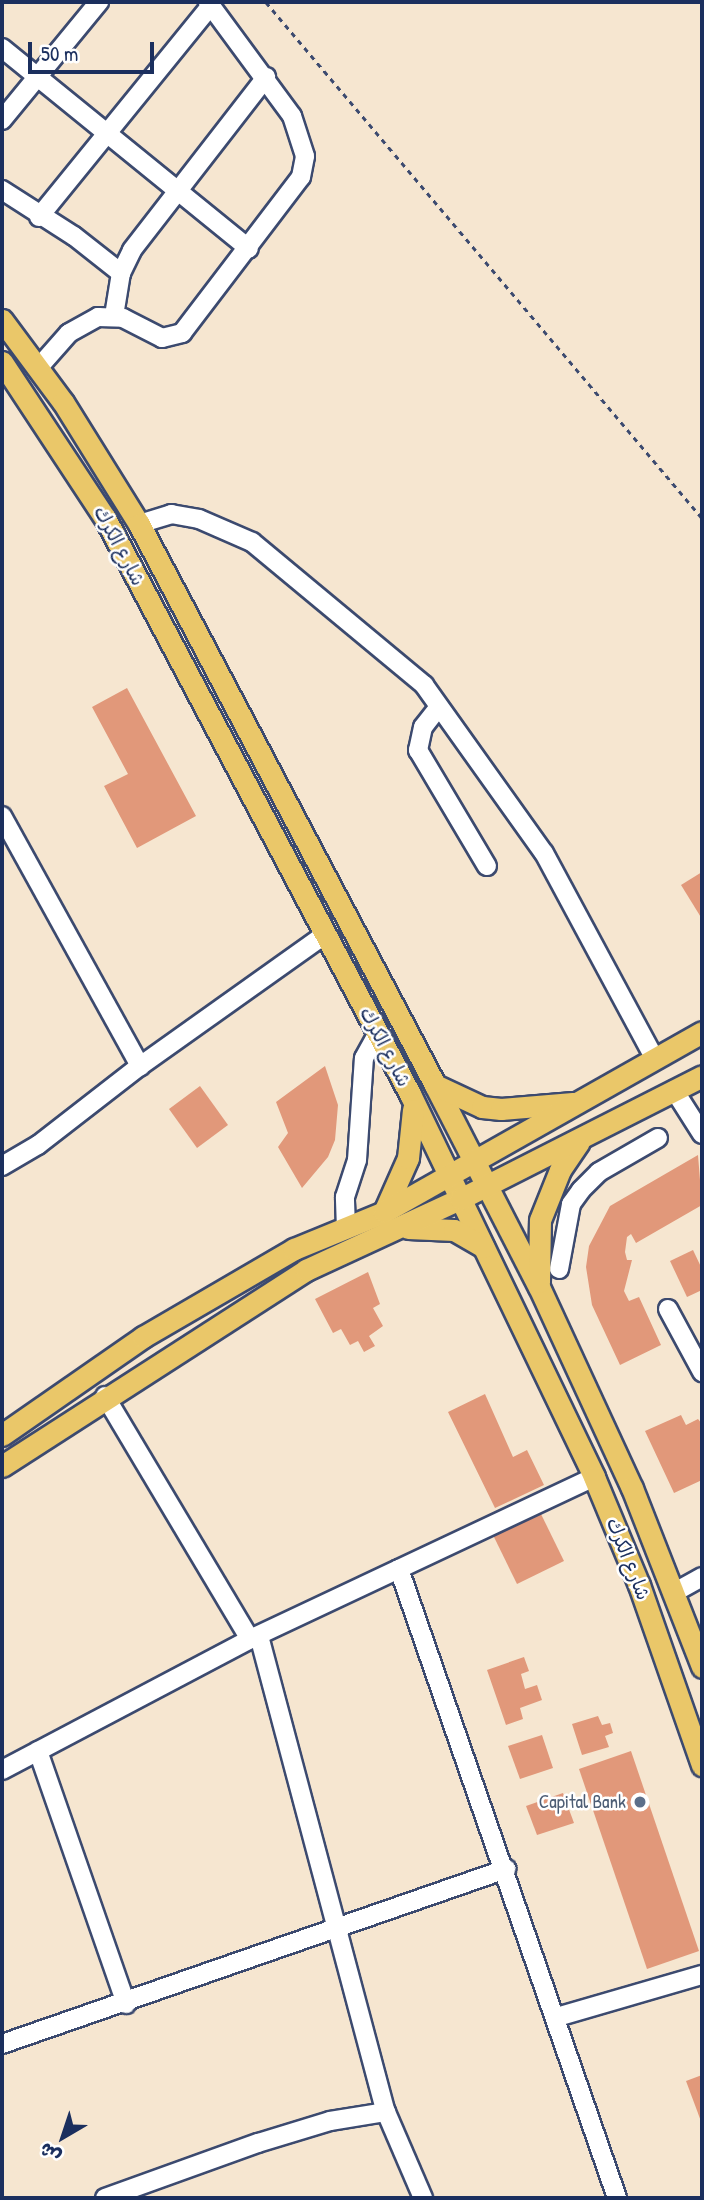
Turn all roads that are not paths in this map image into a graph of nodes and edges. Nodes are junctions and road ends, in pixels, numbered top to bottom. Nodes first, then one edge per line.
1 (99, 2) edge
2 (209, 3) edge
3 (2, 48) edge
4 (37, 77) junction
5 (266, 77) junction
6 (2, 120) edge
7 (107, 133) junction
8 (2, 190) edge
9 (177, 190) junction
10 (38, 217) junction
11 (249, 248) junction
12 (121, 273) junction
13 (114, 316) junction
14 (2, 320) edge
15 (2, 362) edge
16 (39, 367) junction
17 (139, 524) junction
18 (186, 611) junction
19 (161, 625) junction
20 (438, 708) junction
21 (2, 816) edge
22 (487, 866) dead end
23 (326, 934) junction
24 (702, 1032) edge
25 (377, 1035) junction
26 (655, 1059) junction
27 (140, 1066) junction
28 (702, 1076) edge
29 (435, 1085) junction
30 (674, 1090) junction
31 (410, 1094) junction
32 (585, 1101) junction
33 (702, 1134) edge
34 (659, 1138) dead end
35 (580, 1140) junction
36 (475, 1162) junction
37 (2, 1166) edge
38 (449, 1176) junction
39 (487, 1186) junction
40 (548, 1196) junction
41 (460, 1199) junction
42 (571, 1204) junction
43 (384, 1212) junction
44 (346, 1228) junction
45 (399, 1229) junction
46 (483, 1247) junction
47 (559, 1269) dead end
48 (539, 1287) junction
49 (668, 1310) dead end
50 (702, 1372) edge
51 (105, 1396) junction
52 (2, 1435) edge
53 (2, 1466) edge
54 (594, 1477) junction
55 (399, 1569) junction
56 (702, 1577) edge
57 (675, 1592) junction
58 (255, 1638) junction
59 (702, 1667) edge
60 (38, 1751) junction
61 (702, 1765) edge
62 (2, 1770) edge
63 (506, 1869) junction
64 (338, 1928) junction
65 (702, 1975) edge
66 (126, 2004) junction
67 (557, 2017) junction
68 (2, 2044) edge
69 (386, 2112) junction
70 (105, 2198) edge
71 (423, 2198) edge
72 (617, 2198) edge

1 - 4 street
2 - 5 street
2 - 7 street
3 - 4 street
4 - 6 street
4 - 7 street
5 - 9 street
5 - 11 street
7 - 9 street
7 - 10 street
8 - 10 street
9 - 11 street
9 - 12 street
10 - 12 street
11 - 13 street
12 - 13 street
13 - 16 street
14 - 16 main road, شارع الكرك
15 - 19 main road, شارع الكرك
16 - 17 main road, شارع الكرك
17 - 18 main road, شارع الكرك
17 - 20 street
18 - 19 main road
18 - 29 main road, شارع الكرك
19 - 23 main road, شارع الكرك
20 - 22 street
20 - 26 street
21 - 27 street
23 - 25 main road, شارع الكرك
23 - 27 street
24 - 26 main road
25 - 31 main road, شارع الكرك
25 - 44 street
26 - 32 main road
27 - 37 street
28 - 30 main road
29 - 32 main road
29 - 36 main road, شارع الكرك
30 - 33 street
30 - 35 main road
31 - 38 main road, شارع الكرك
31 - 43 main road
32 - 36 main road
34 - 42 street
35 - 39 main road
35 - 40 main road
36 - 38 main road
36 - 39 main road, شارع الكرك
38 - 41 main road, شارع الكرك
38 - 43 main road
39 - 41 main road
39 - 48 main road, شارع الكرك
40 - 42 street
40 - 48 main road
41 - 45 main road
41 - 46 main road, شارع الكرك
42 - 47 street
43 - 44 main road
44 - 52 main road
45 - 46 main road
45 - 51 main road
46 - 54 main road, شارع الكرك
48 - 57 main road, شارع الكرك
49 - 50 street
51 - 53 main road
51 - 58 street
54 - 55 street
54 - 61 main road, شارع الكرك
55 - 58 street
55 - 63 street
56 - 57 street
57 - 59 main road, شارع الكرك
58 - 60 street
58 - 64 street
60 - 62 street
60 - 66 street
63 - 64 street
63 - 67 street
64 - 66 street
64 - 69 street
65 - 67 street
66 - 68 street
67 - 72 street
69 - 70 street
69 - 71 street

